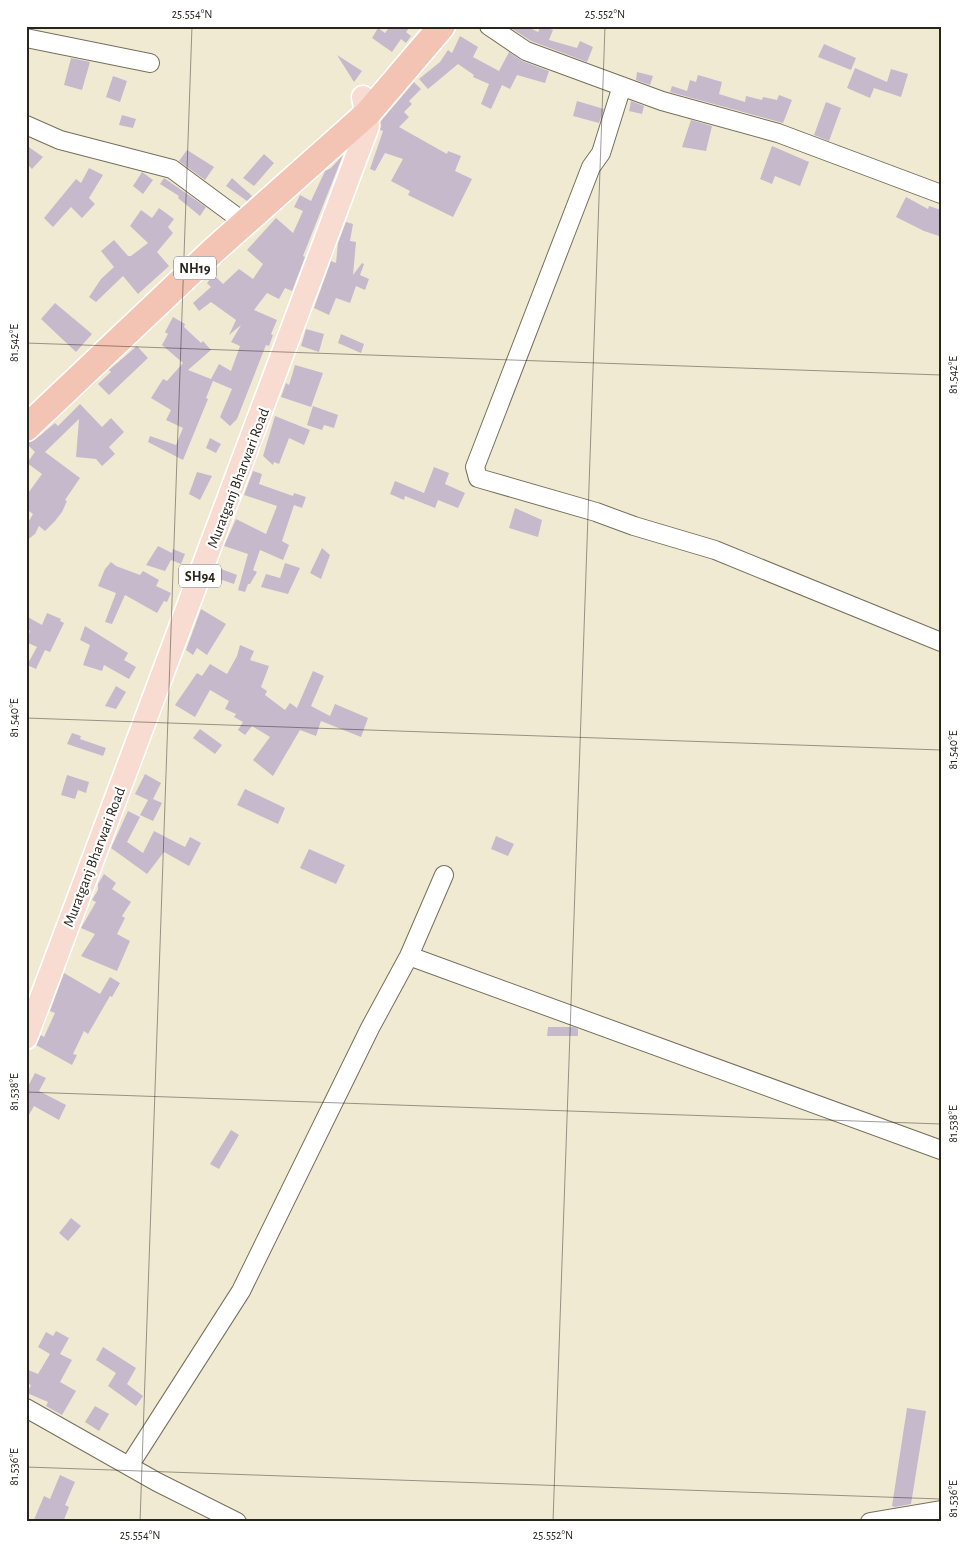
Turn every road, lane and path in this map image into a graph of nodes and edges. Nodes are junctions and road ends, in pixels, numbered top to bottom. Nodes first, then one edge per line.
1 (423, 26) edge
2 (442, 26) edge
3 (489, 26) edge
4 (26, 38) edge
5 (150, 63) dead end
6 (622, 86) junction
7 (362, 105) junction
8 (26, 125) edge
9 (941, 194) edge
10 (239, 219) junction
11 (26, 409) edge
12 (26, 428) edge
13 (941, 642) edge
14 (444, 874) dead end
15 (409, 956) junction
16 (26, 1038) edge
17 (941, 1150) edge
18 (26, 1408) edge
19 (129, 1466) junction
20 (941, 1510) edge
21 (237, 1522) edge
22 (870, 1522) edge

1 - 7 highway, NH19
2 - 7 highway, NH19
3 - 6 street
4 - 5 street
6 - 9 street
6 - 13 street
7 - 10 highway, NH19
7 - 16 main road, Muratganj Bharwari Road / SH94
8 - 10 street
10 - 11 highway, NH19
10 - 12 highway, NH19
14 - 15 street
15 - 17 street
15 - 19 street
18 - 19 street
19 - 21 street
20 - 22 street

